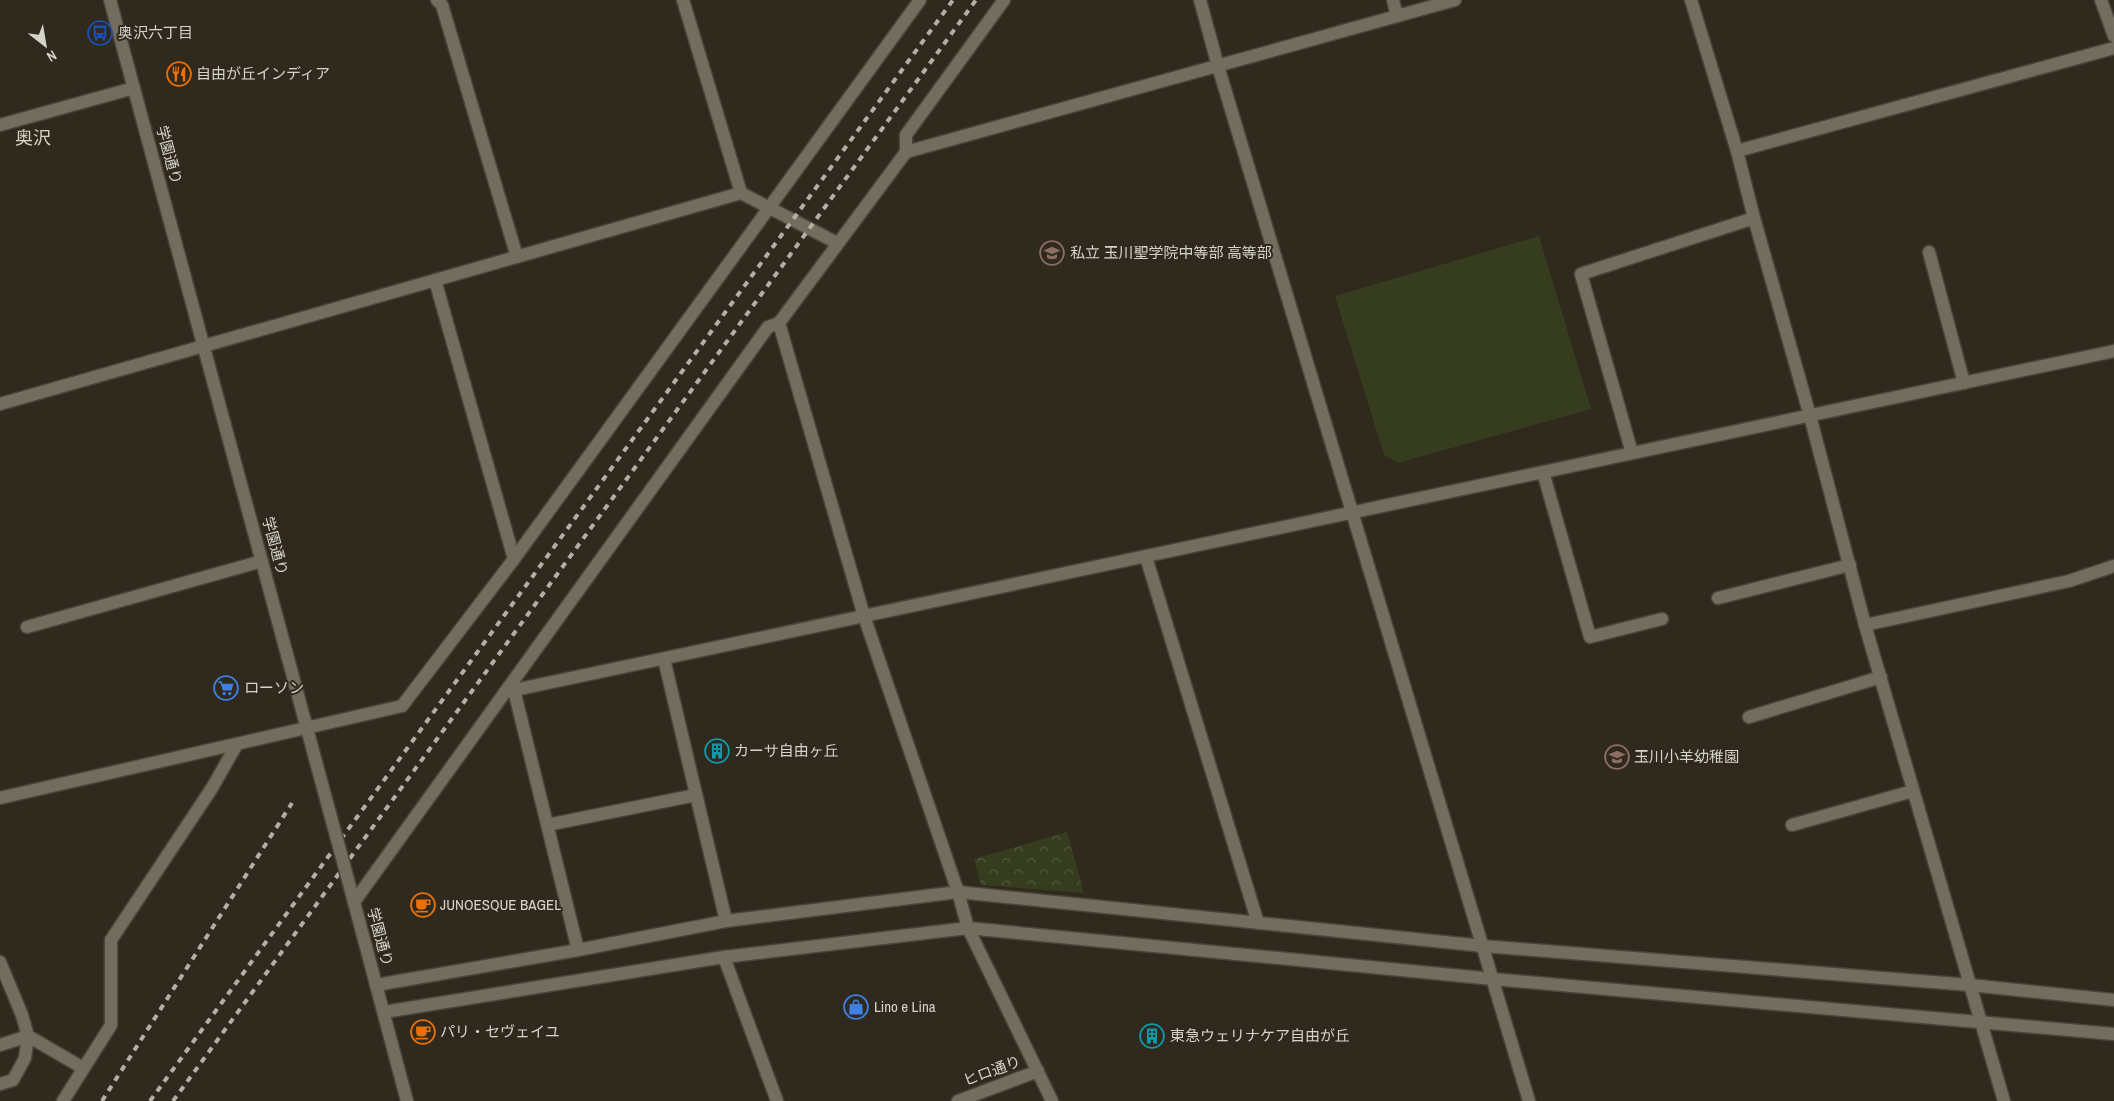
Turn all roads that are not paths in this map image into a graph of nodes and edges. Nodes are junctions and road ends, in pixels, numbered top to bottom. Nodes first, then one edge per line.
1 (110, 0) edge
2 (437, 0) edge
3 (683, 0) edge
4 (920, 0) edge
5 (1004, 0) edge
6 (1200, 0) edge
7 (1393, 0) edge
8 (1455, 0) edge
9 (1691, 0) edge
10 (2101, 0) edge
11 (1397, 16) junction
12 (2114, 36) edge
13 (2114, 48) edge
14 (1218, 66) junction
15 (134, 88) junction
16 (0, 125) edge
17 (1737, 151) junction
18 (906, 152) junction
19 (741, 193) junction
20 (768, 207) junction
21 (1754, 218) junction
22 (837, 244) junction
23 (1929, 252) dead end
24 (517, 257) junction
25 (436, 280) junction
26 (779, 323) junction
27 (205, 346) junction
28 (2114, 351) edge
29 (1964, 383) junction
30 (0, 404) edge
31 (1810, 416) junction
32 (1632, 453) junction
33 (1543, 472) junction
34 (1353, 513) junction
35 (1146, 556) junction
36 (514, 559) junction
37 (262, 561) junction
38 (1850, 565) junction
39 (2114, 566) edge
40 (1718, 598) dead end
41 (864, 616) junction
42 (1662, 619) dead end
43 (1865, 624) junction
44 (27, 627) dead end
45 (664, 659) junction
46 (1881, 677) junction
47 (509, 691) junction
48 (1749, 717) dead end
49 (306, 728) junction
50 (237, 744) junction
51 (1913, 790) junction
52 (696, 795) junction
53 (0, 798) edge
54 (547, 825) junction
55 (1792, 825) dead end
56 (958, 892) junction
57 (354, 902) junction
58 (726, 922) junction
59 (1258, 923) junction
60 (968, 928) junction
61 (1483, 946) junction
62 (578, 950) junction
63 (724, 957) junction
64 (0, 962) edge
65 (1493, 978) junction
66 (376, 985) junction
67 (1970, 985) junction
68 (2114, 1000) edge
69 (384, 1012) junction
70 (1981, 1021) junction
71 (2114, 1034) edge
72 (28, 1036) junction
73 (0, 1045) edge
74 (84, 1068) junction
75 (1038, 1071) junction
76 (0, 1084) edge
77 (63, 1101) edge
78 (407, 1101) edge
79 (777, 1101) edge
80 (958, 1101) edge
81 (1052, 1101) edge
82 (1529, 1101) edge
83 (2004, 1101) edge

1 - 15 street, 学園通り
2 - 24 street
3 - 19 street
4 - 20 street
5 - 18 street
6 - 14 street
7 - 11 street
8 - 11 street
9 - 17 street
10 - 12 street
11 - 14 street
13 - 17 street
14 - 18 street
14 - 34 street
15 - 16 street
15 - 27 street, 学園通り
17 - 21 street
18 - 22 street
19 - 20 street
19 - 24 street
20 - 22 street
20 - 36 street
21 - 31 street
21 - 32 street
22 - 26 street
23 - 29 street
24 - 25 street
25 - 27 street
25 - 36 street
26 - 41 street
26 - 47 street
27 - 30 street
27 - 37 street, 学園通り
28 - 29 street
29 - 31 street
31 - 32 street
31 - 38 street
32 - 33 street
33 - 34 street
33 - 42 street
34 - 35 street
34 - 61 street
35 - 41 street
35 - 59 street
36 - 49 street
37 - 44 street
37 - 49 street, 学園通り
38 - 40 street
38 - 43 street
39 - 43 street
41 - 45 street
41 - 56 street
43 - 46 street
45 - 47 street
45 - 52 street
46 - 48 street
46 - 51 street
47 - 54 street
47 - 57 street
49 - 50 street
49 - 57 street, 学園通り, bridge
50 - 53 street
50 - 74 street
51 - 55 street
51 - 67 street
52 - 54 street
52 - 58 street
54 - 62 street
56 - 58 street
56 - 59 street
56 - 60 street
57 - 66 street, 学園通り
58 - 62 street
59 - 61 street
60 - 63 street
60 - 65 street
60 - 75 street
61 - 65 street
61 - 67 street
62 - 66 street
63 - 69 street
63 - 79 street
64 - 72 street
65 - 70 street
65 - 82 street
66 - 69 street, 学園通り
67 - 68 street
67 - 70 street
69 - 78 street, 学園通り
70 - 71 street
70 - 83 street
72 - 73 street
72 - 74 street
72 - 76 street
74 - 77 street
75 - 80 street, ヒロ通り
75 - 81 street

